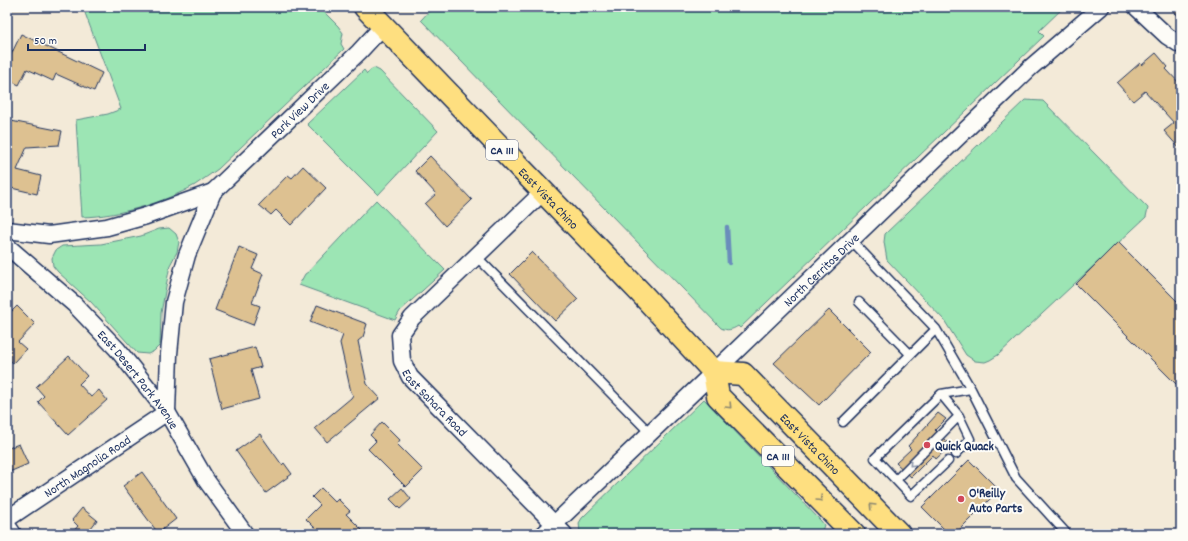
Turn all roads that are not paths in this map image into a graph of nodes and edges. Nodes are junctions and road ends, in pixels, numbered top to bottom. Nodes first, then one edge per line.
1 (365, 7) edge
2 (1101, 7) edge
3 (1136, 7) edge
4 (383, 26) junction
5 (1181, 45) edge
6 (213, 192) junction
7 (543, 192) junction
8 (7, 230) edge
9 (851, 240) junction
10 (7, 246) edge
11 (476, 256) junction
12 (859, 302) dead end
13 (936, 329) junction
14 (910, 354) junction
15 (714, 372) junction
16 (971, 389) junction
17 (940, 394) junction
18 (167, 412) junction
19 (958, 416) junction
20 (843, 422) dead end
21 (650, 434) junction
22 (956, 454) dead end
23 (948, 461) dead end
24 (896, 480) junction
25 (7, 519) edge
26 (7, 525) edge
27 (554, 531) edge
28 (13, 534) edge
29 (246, 534) edge
30 (853, 534) edge
31 (899, 534) edge
32 (1067, 534) edge

1 - 4 main road, East Vista Chino / CA 111
2 - 9 street, North Cerritos Drive
3 - 5 street
4 - 6 street, Park View Drive
4 - 7 main road, East Vista Chino / CA 111
6 - 8 street, Park View Drive
6 - 18 street, Park View Drive
7 - 11 street, East Sahara Road
7 - 15 main road, East Vista Chino / CA 111
9 - 13 lane
9 - 15 street, North Cerritos Drive
10 - 18 street, East Desert Park Avenue
11 - 21 lane
11 - 27 street, East Sahara Road
12 - 14 lane
13 - 14 lane
13 - 16 lane
14 - 20 lane
15 - 21 street, North Cerritos Drive
15 -> 30 main road, CA 111
31 -> 15 main road, East Vista Chino / CA 111
16 - 17 lane
16 - 32 lane
17 - 19 lane
17 - 24 lane
18 - 25 street, North Magnolia Road
18 - 29 street, East Desert Park Avenue
19 - 22 lane
19 -> 24 lane
21 - 27 street, North Cerritos Drive
23 - 24 lane
26 - 28 street

